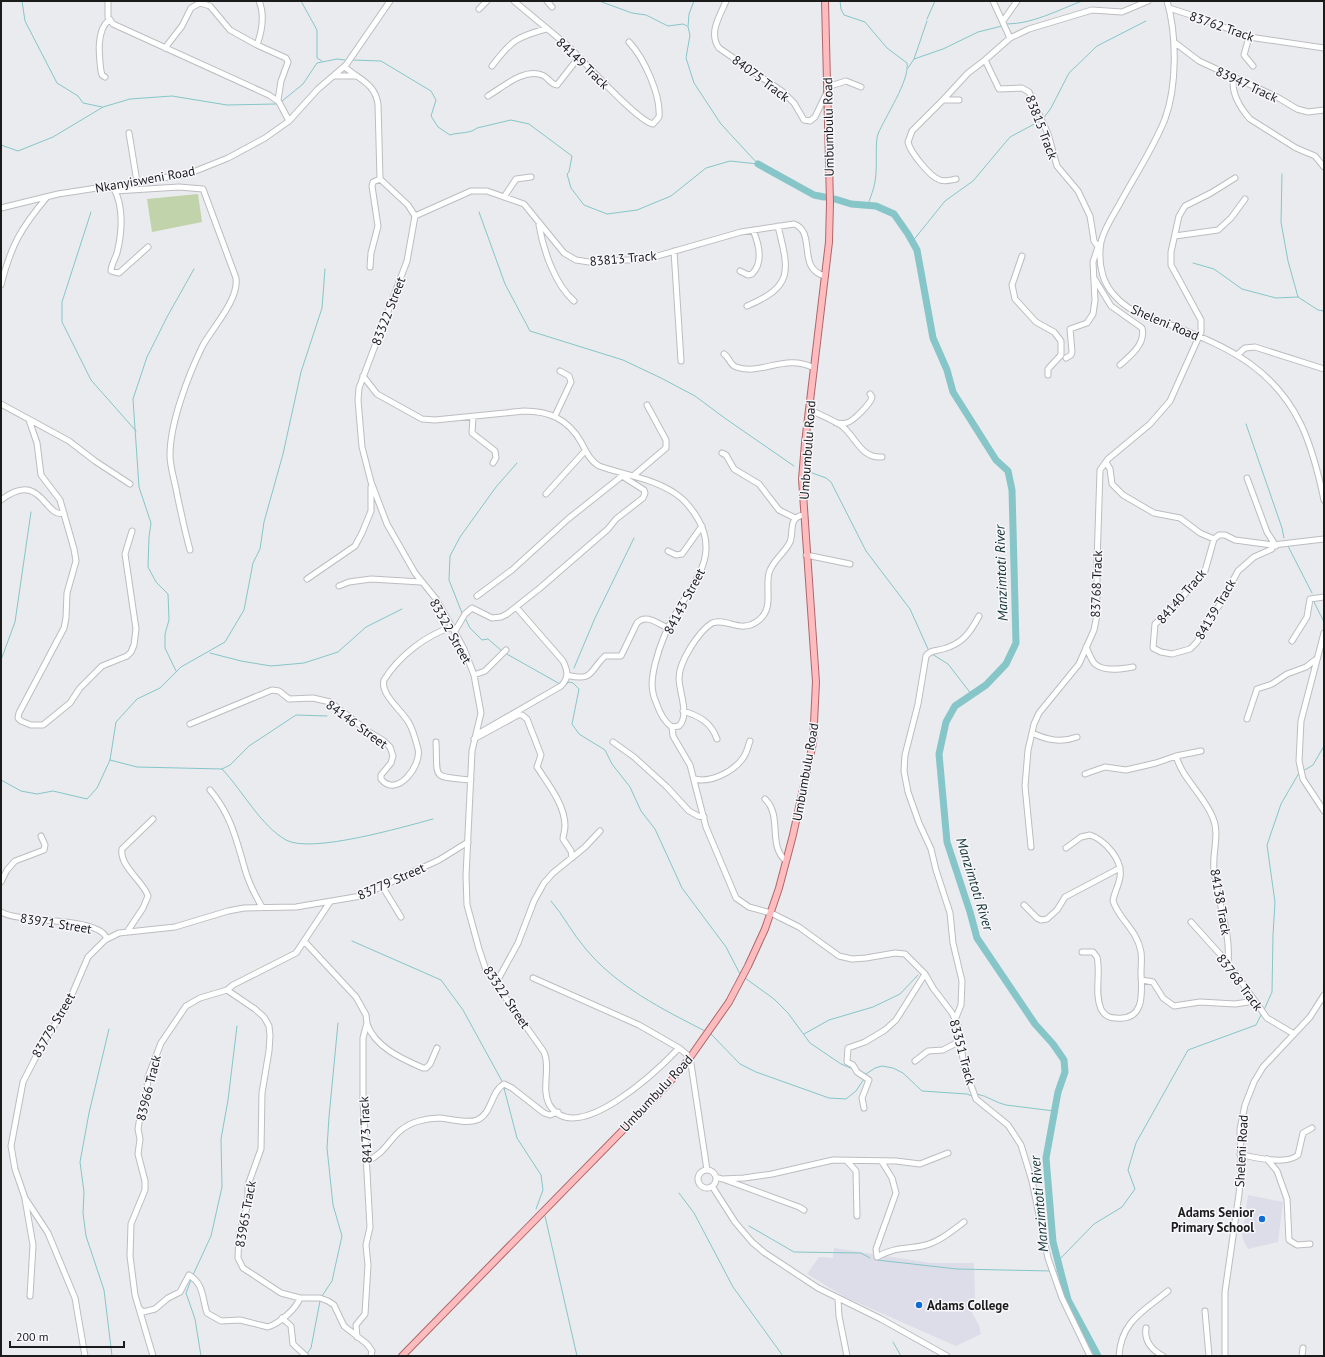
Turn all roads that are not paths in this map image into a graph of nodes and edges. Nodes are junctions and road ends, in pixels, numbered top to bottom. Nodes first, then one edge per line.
1 (108, 1) edge
2 (259, 1) edge
3 (390, 1) edge
4 (487, 1) edge
5 (514, 1) edge
6 (547, 1) edge
7 (726, 1) edge
8 (825, 1) edge
9 (993, 1) edge
10 (1017, 1) edge
11 (1148, 1) edge
12 (1167, 1) edge
13 (552, 7) dead end
14 (1169, 8) junction
15 (479, 9) dead end
16 (109, 20) junction
17 (1003, 21) junction
18 (546, 29) junction
19 (1010, 38) junction
20 (1249, 38) junction
21 (629, 42) dead end
22 (1174, 42) junction
23 (257, 45) junction
24 (165, 48) junction
25 (1324, 48) edge
26 (579, 57) junction
27 (985, 60) junction
28 (492, 66) dead end
29 (1253, 66) dead end
30 (345, 67) junction
31 (334, 76) junction
32 (357, 76) junction
33 (105, 77) dead end
34 (1234, 78) junction
35 (861, 87) dead end
36 (827, 89) junction
37 (488, 96) dead end
38 (278, 100) junction
39 (943, 100) junction
40 (959, 100) dead end
41 (1324, 110) edge
42 (289, 121) junction
43 (129, 133) dead end
44 (1318, 158) junction
45 (1324, 160) edge
46 (1324, 167) edge
47 (531, 177) dead end
48 (956, 178) dead end
49 (1235, 178) dead end
50 (380, 179) junction
51 (137, 182) junction
52 (112, 186) junction
53 (115, 191) junction
54 (504, 196) junction
55 (47, 197) junction
56 (1245, 199) dead end
57 (1, 208) edge
58 (414, 216) junction
59 (539, 224) junction
60 (778, 226) junction
61 (753, 230) junction
62 (1175, 236) junction
63 (148, 247) dead end
64 (1099, 248) junction
65 (674, 251) junction
66 (1022, 256) dead end
67 (370, 267) dead end
68 (740, 271) dead end
69 (826, 276) junction
70 (1093, 278) junction
71 (1, 285) edge
72 (574, 301) dead end
73 (747, 306) dead end
74 (1200, 337) junction
75 (1062, 341) junction
76 (1072, 348) junction
77 (724, 354) dead end
78 (1237, 355) junction
79 (1066, 358) dead end
80 (681, 362) dead end
81 (1120, 365) dead end
82 (814, 368) junction
83 (1324, 369) edge
84 (560, 371) dead end
85 (1048, 375) dead end
86 (363, 376) junction
87 (870, 394) dead end
88 (1, 404) edge
89 (647, 405) dead end
90 (808, 409) junction
91 (555, 416) junction
92 (473, 417) junction
93 (29, 420) junction
94 (835, 422) junction
95 (585, 451) junction
96 (722, 453) dead end
97 (882, 457) dead end
98 (1106, 462) junction
99 (493, 463) dead end
100 (622, 475) junction
101 (633, 476) junction
102 (1247, 478) dead end
103 (371, 482) junction
104 (1322, 482) edge
105 (130, 484) dead end
106 (546, 494) dead end
107 (1, 500) edge
108 (1324, 500) edge
109 (64, 514) junction
110 (803, 515) junction
111 (795, 518) junction
112 (702, 526) junction
113 (132, 531) dead end
114 (1324, 539) edge
115 (1214, 540) junction
116 (1274, 547) junction
117 (190, 550) dead end
118 (668, 551) dead end
119 (806, 555) junction
120 (850, 564) dead end
121 (307, 579) dead end
122 (421, 582) junction
123 (339, 586) dead end
124 (477, 596) dead end
125 (1324, 597) edge
126 (516, 607) junction
127 (979, 616) dead end
128 (668, 628) junction
129 (453, 629) junction
130 (1324, 633) edge
131 (1292, 641) dead end
132 (1086, 647) junction
133 (1153, 648) joint
134 (506, 650) dead end
135 (1316, 659) junction
136 (1133, 667) dead end
137 (474, 675) junction
138 (567, 675) junction
139 (683, 711) junction
140 (1247, 719) dead end
141 (190, 724) dead end
142 (672, 727) junction
143 (1032, 733) junction
144 (475, 737) junction
145 (1077, 737) dead end
146 (717, 739) dead end
147 (750, 741) dead end
148 (436, 742) dead end
149 (613, 742) dead end
150 (1200, 751) dead end
151 (1176, 756) junction
152 (1085, 774) dead end
153 (694, 779) junction
154 (471, 780) junction
155 (210, 790) dead end
156 (765, 799) dead end
157 (1324, 811) edge
158 (704, 817) junction
159 (153, 819) dead end
160 (600, 830) dead end
161 (41, 836) dead end
162 (468, 842) junction
163 (1031, 848) dead end
164 (1066, 848) dead end
165 (572, 858) junction
166 (786, 861) junction
167 (1120, 868) junction
168 (1, 882) edge
169 (382, 886) junction
170 (330, 902) junction
171 (1024, 904) dead end
172 (262, 907) junction
173 (1, 912) edge
174 (771, 913) junction
175 (401, 917) dead end
176 (1191, 922) dead end
177 (127, 932) junction
178 (107, 939) junction
179 (304, 941) junction
180 (1082, 952) dead end
181 (1228, 963) junction
182 (925, 974) junction
183 (533, 978) dead end
184 (1142, 980) junction
185 (495, 985) junction
186 (226, 990) junction
187 (1324, 995) edge
188 (1255, 1001) junction
189 (955, 1020) junction
190 (367, 1023) junction
191 (1294, 1034) junction
192 (960, 1041) junction
193 (437, 1048) dead end
194 (679, 1048) junction
195 (690, 1057) junction
196 (915, 1060) dead end
197 (864, 1108) dead end
198 (558, 1112) junction
199 (1312, 1128) dead end
200 (948, 1153) dead end
201 (1240, 1154) junction
202 (1267, 1159) junction
203 (367, 1161) junction
204 (847, 1161) junction
205 (860, 1161) junction
206 (882, 1162) junction
207 (707, 1170) junction
208 (856, 1171) junction
209 (716, 1177) junction
210 (722, 1179) junction
211 (712, 1186) junction
212 (24, 1198) junction
213 (804, 1210) dead end
214 (857, 1216) dead end
215 (964, 1222) dead end
216 (1310, 1244) dead end
217 (1168, 1291) dead end
218 (30, 1296) dead end
219 (300, 1298) junction
220 (838, 1299) junction
221 (140, 1309) junction
222 (1205, 1310) dead end
223 (282, 1318) junction
224 (1146, 1328) dead end
225 (357, 1337) junction
226 (1303, 1348) dead end
227 (85, 1356) edge
228 (153, 1356) edge
229 (306, 1356) edge
230 (370, 1356) edge
231 (402, 1356) edge
232 (846, 1356) edge
233 (947, 1356) edge
234 (1090, 1356) edge
235 (1119, 1356) edge
236 (1163, 1356) edge
237 (1209, 1356) edge
238 (1225, 1356) edge
239 (1302, 1356) edge

1 - 16 street
2 - 23 street
3 - 30 street, Nkanyisweni Road
4 - 15 street
5 - 18 street, 84149 Track
6 - 13 street
7 - 36 street, 84075 Track
8 - 36 main road, Umbumbulu Road
9 - 17 street
10 - 17 street
11 - 19 street
12 - 14 street, Sheleni Road
14 - 20 street, 83762 Track
14 - 22 street, Sheleni Road
16 - 24 street
16 - 33 street
17 - 19 street
18 - 26 street, 84149 Track
18 - 28 street
19 - 27 street
20 - 25 street, 83762 Track
20 - 29 street
21 - 26 street, 84149 Track
22 - 34 street, 83947 Track
22 - 64 street, Sheleni Road
23 - 24 street
23 - 38 street
24 - 38 street
26 - 37 street
27 - 39 street
27 - 64 street, 83815 Track
30 - 31 street, Nkanyisweni Road
30 - 32 street
31 - 32 street
31 - 42 street, Nkanyisweni Road
32 - 50 street
34 - 41 street, 83947 Track
34 - 44 street
35 - 36 street
36 - 69 main road, Umbumbulu Road
38 - 42 street
39 - 40 street
39 - 48 street
42 - 51 street, Nkanyisweni Road
43 - 51 street
44 - 45 street
44 - 46 street
47 - 54 street
49 - 62 street
50 - 58 street
50 - 67 street
51 - 52 street, Nkanyisweni Road
52 - 53 street
52 - 55 street, Nkanyisweni Road
53 - 63 street
53 - 117 street
54 - 58 street, 83813 Track
54 - 59 street, 83813 Track
55 - 57 street, Nkanyisweni Road
55 - 71 street
56 - 62 street
58 - 86 street, 83322 Street
59 - 65 street, 83813 Track
59 - 72 street
60 - 61 street, 83813 Track
60 - 69 street, 83813 Track
60 - 73 street
61 - 65 street, 83813 Track
61 - 68 street
62 - 74 street
64 - 70 street
64 - 74 street, Sheleni Road
65 - 80 street
66 - 75 street
69 - 82 main road, Umbumbulu Road
70 - 76 street
70 - 81 street
74 - 78 street, Sheleni Road
74 - 98 street, 83768 Track
75 - 76 street
75 - 85 street
76 - 79 street
77 - 82 street
78 - 83 street
78 - 104 street, Sheleni Road
82 - 90 main road, Umbumbulu Road
84 - 91 street
86 - 92 street, 84143 Street
86 - 103 street, 83322 Street
87 - 94 street
88 - 93 street
89 - 101 street
90 - 94 street
90 - 110 main road, Umbumbulu Road
91 - 92 street, 84143 Street
91 - 95 street, 84143 Street
92 - 99 street
93 - 105 street
93 - 109 street
94 - 97 street
95 - 100 street, 84143 Street
95 - 106 street
96 - 111 street
98 - 115 street
98 - 132 street, 83768 Track
100 - 101 street, 84143 Street
100 - 124 street
100 - 126 street
101 - 112 street, 84143 Street
102 - 116 street
103 - 121 street
103 - 122 street, 83322 Street
104 - 108 street, Sheleni Road
107 - 109 street
109 - 113 street
110 - 111 street
110 - 119 main road, Umbumbulu Road
111 - 139 street
112 - 118 street
112 - 128 street, 84143 Street
114 - 116 street
115 - 116 street
115 - 133 street, 84140 Track
116 - 133 street, 84139 Track
119 - 120 street
119 - 166 main road, Umbumbulu Road
122 - 123 street
122 - 129 street, 83322 Street
125 - 131 street
126 - 129 street
126 - 138 street
127 - 189 street
128 - 138 street
128 - 142 street, 84143 Street
129 - 137 street, 83322 Street
129 - 141 street, 84146 Street
130 - 135 street
132 - 136 street
132 - 143 street, 83768 Track
134 - 137 street
135 - 140 street
135 - 157 street
137 - 144 street, 83322 Street
138 - 144 street
139 - 142 street
139 - 146 street
142 - 153 street, 84143 Street
143 - 145 street
143 - 163 street, 83768 Track
144 - 154 street, 83322 Street
144 - 165 street
147 - 153 street
148 - 154 street
149 - 158 street
150 - 151 street
151 - 152 street
151 - 181 street, 84138 Track
153 - 158 street, 84143 Street
154 - 162 street, 83322 Street
155 - 172 street
156 - 166 street
158 - 174 street, 83351 Track
159 - 177 street
160 - 165 street
161 - 168 street
162 - 169 street, 83779 Street
162 - 185 street, 83322 Street
164 - 167 street
165 - 185 street
166 - 174 main road, Umbumbulu Road
167 - 171 street
167 - 184 street
169 - 170 street, 83779 Street
169 - 175 street
170 - 172 street, 83779 Street
170 - 179 street, 83966 Track
172 - 177 street, 83779 Street
173 - 178 street, 83971 Street
174 - 182 street, 83351 Track
174 - 195 main road, Umbumbulu Road
176 - 181 street, 83768 Track
177 - 178 street, 83779 Street
178 - 212 street, 83779 Street
179 - 186 street, 83966 Track
179 - 190 street, 84173 Track
180 - 184 street
181 - 188 street, 83768 Track
182 - 189 street, 83351 Track
182 - 197 street
183 - 194 street
184 - 188 street
185 - 198 street, 83322 Street
186 - 219 street, 83965 Track
186 - 221 street, 83966 Track
187 - 191 street, Sheleni Road
188 - 191 street, 83768 Track
189 - 192 street, 83351 Track
190 - 193 street
190 - 203 street, 84173 Track
191 - 201 street, Sheleni Road
192 - 196 street
192 - 234 street, 83351 Track
194 - 195 street
194 - 198 street
195 - 207 street
195 - 231 main road, Umbumbulu Road
198 - 203 street
199 - 202 street
200 - 206 street
201 - 202 street
201 - 238 street, Sheleni Road
202 - 216 street
203 - 225 street, 84173 Track
204 - 205 street
204 - 208 street
204 - 210 street
205 - 206 street
205 - 208 street
206 - 215 street
207 - 209 street
207 - 211 street
208 - 214 street
209 - 210 street
209 - 211 street
210 - 213 street
211 - 220 street
212 - 218 street
212 - 227 street, 83779 Street
217 - 235 street
219 - 223 street
219 - 225 street, 83965 Track
220 - 232 street
220 - 233 street
221 - 223 street
221 - 228 street, 83966 Track
222 - 237 street
223 - 229 street
224 - 236 street
225 - 230 street, 83965 Track
226 - 239 street

